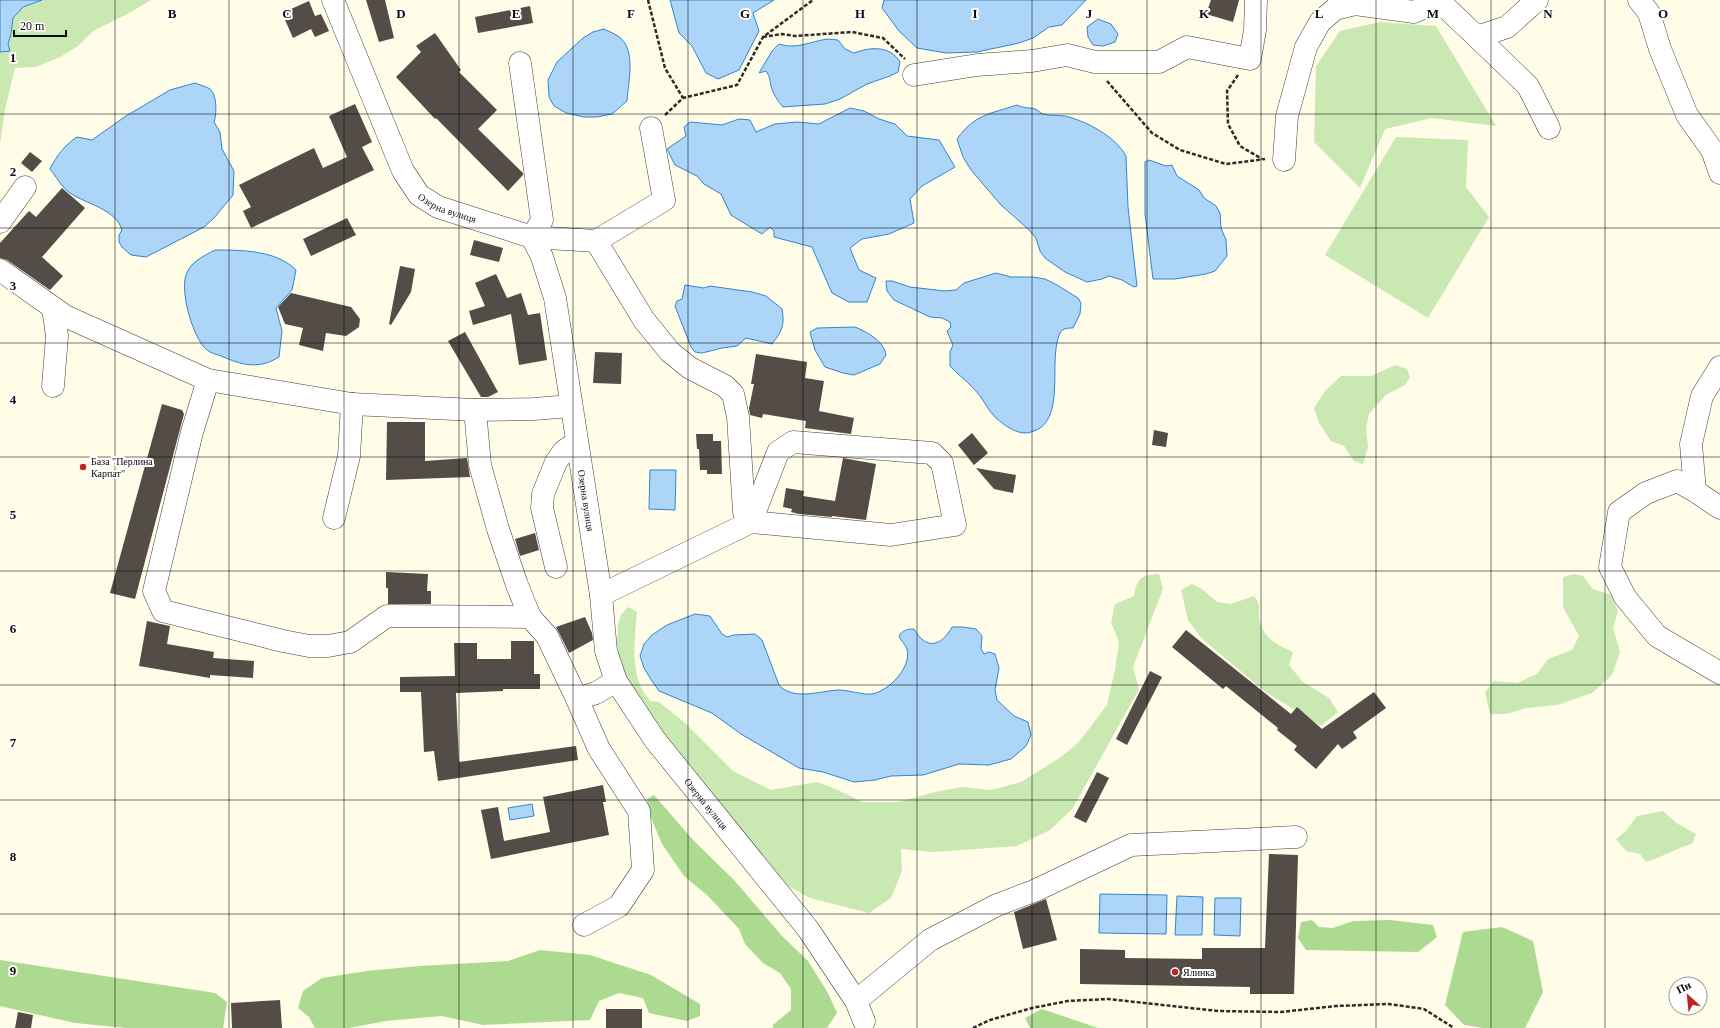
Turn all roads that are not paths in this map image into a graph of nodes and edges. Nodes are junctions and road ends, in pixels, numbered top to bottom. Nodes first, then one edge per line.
1 (333, 0) edge
2 (1256, 0) edge
3 (1438, 0) edge
4 (1537, 0) edge
5 (1639, 0) edge
6 (1477, 38) junction
7 (520, 63) dead end
8 (914, 75) road end
9 (651, 128) road end
10 (1549, 128) dead end
11 (1716, 145) edge
12 (1284, 160) road end
13 (1720, 173) edge
14 (25, 187) dead end
15 (0, 222) edge
16 (532, 236) junction
17 (596, 241) junction
18 (0, 270) edge
19 (53, 308) junction
20 (1720, 367) edge
21 (208, 380) junction
22 (54, 386) dead end
23 (352, 404) junction
24 (572, 406) junction
25 (475, 410) junction
26 (577, 442) junction
27 (1696, 491) junction
28 (1720, 508) edge
29 (334, 518) dead end
30 (751, 522) junction
31 (556, 567) dead end
32 (600, 595) junction
33 (530, 616) junction
34 (1720, 673) edge
35 (616, 681) junction
36 (577, 699) junction
37 (1296, 837) dead end
38 (584, 925) dead end
39 (856, 1001) junction
40 (860, 1026) edge

1 - 16 street, Озерна вулиця
2 - 8 street
3 - 6 street
3 - 12 street
4 - 6 street
5 - 11 street
6 - 10 street
7 - 16 street
9 - 17 street
11 - 13 street
14 - 15 street
16 - 17 street
16 - 24 street, Озерна вулиця
17 - 30 street
18 - 19 street
19 - 21 street
19 - 22 street
20 - 27 street
21 - 23 street
21 - 33 street
23 - 25 street
23 - 29 street
24 - 25 street
24 - 26 street, Озерна вулиця
25 - 33 street
26 - 31 street
26 - 32 street, Озерна вулиця
27 - 28 street
27 - 34 street
30 - 30 street
30 - 32 street
32 - 35 street, Озерна вулиця
33 - 36 street
35 - 36 street
35 - 39 street, Озерна вулиця
36 - 38 street
37 - 39 street
39 - 40 street, Озерна вулиця

